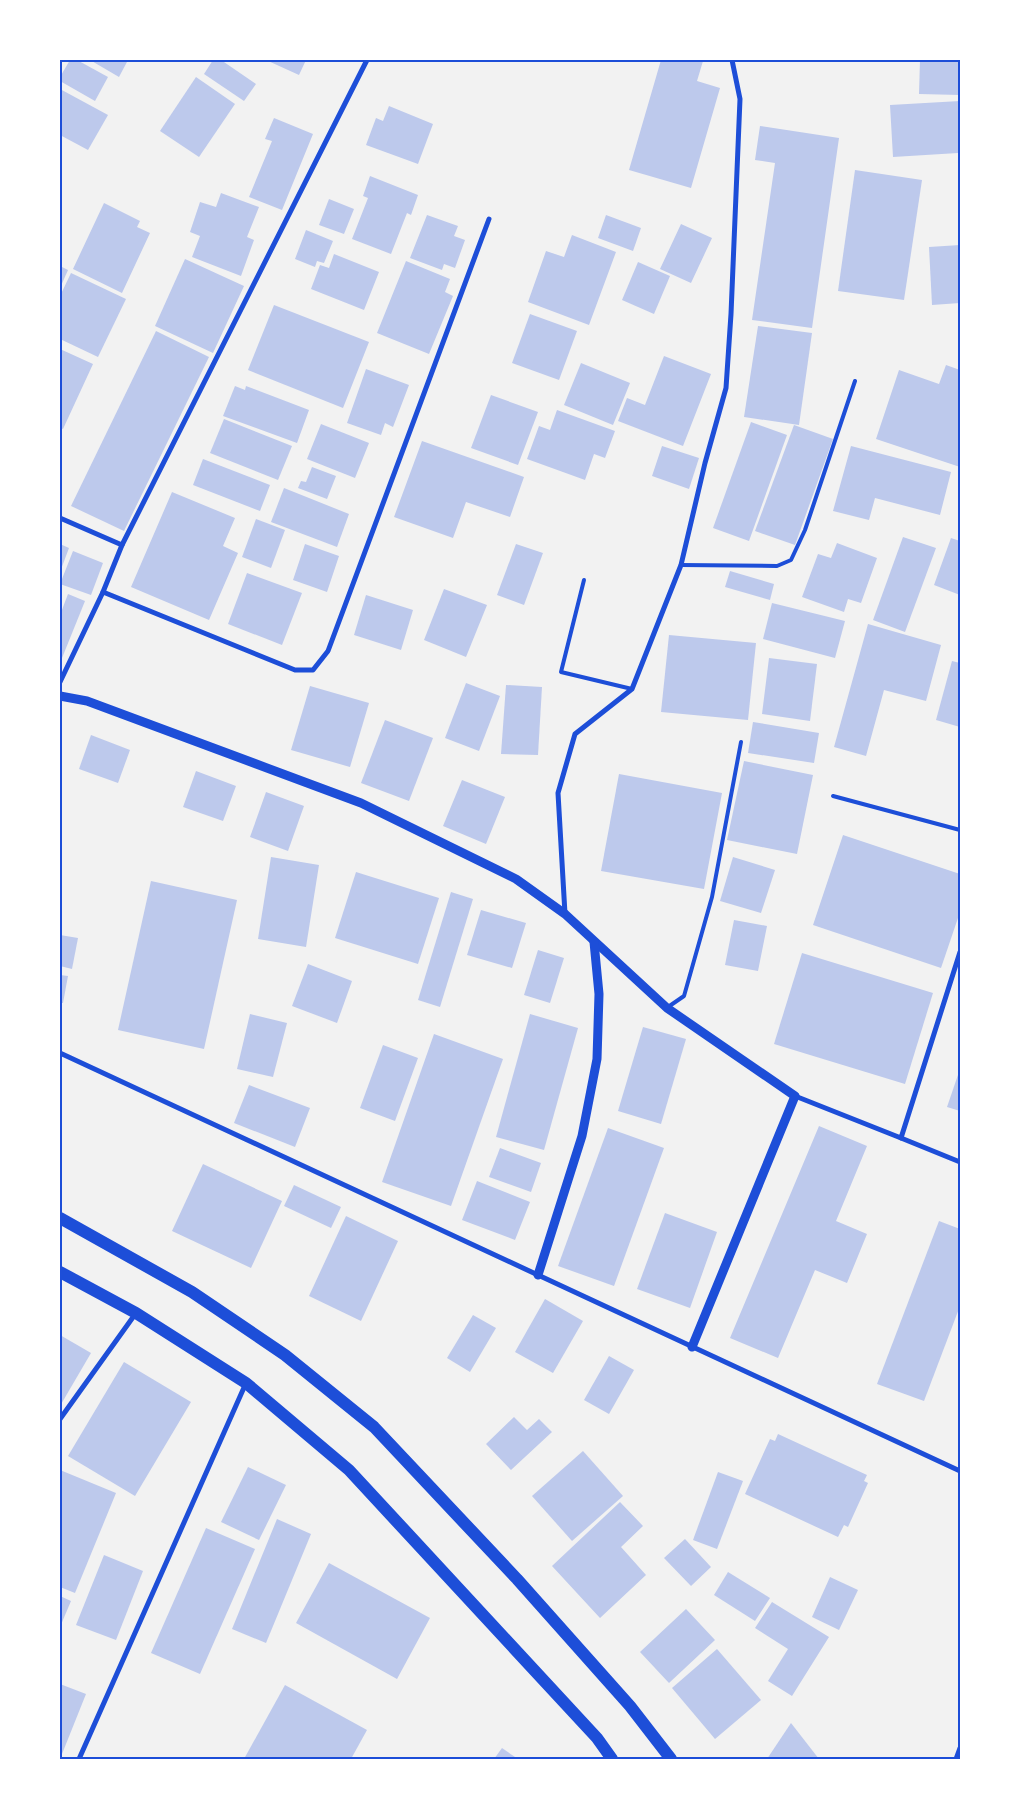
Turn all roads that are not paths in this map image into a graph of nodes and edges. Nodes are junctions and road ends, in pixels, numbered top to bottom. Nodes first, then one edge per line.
1 (367, 60) edge
2 (732, 60) edge
3 (489, 219) dead end
4 (856, 381) dead end
5 (60, 518) edge
6 (122, 545) junction
7 (681, 564) junction
8 (584, 580) dead end
9 (103, 592) junction
10 (60, 682) edge
11 (632, 690) junction
12 (60, 696) edge
13 (741, 742) dead end
14 (833, 796) dead end
15 (960, 830) edge
16 (565, 914) junction
17 (594, 942) junction
18 (960, 952) edge
19 (666, 1008) junction
20 (60, 1053) edge
21 (795, 1096) junction
22 (901, 1138) junction
23 (960, 1162) edge
24 (60, 1218) edge
25 (60, 1272) edge
26 (538, 1275) junction
27 (136, 1313) junction
28 (692, 1346) junction
29 (246, 1383) junction
30 (60, 1419) edge
31 (960, 1471) edge
32 (960, 1748) edge
33 (79, 1759) edge
34 (612, 1759) edge
35 (671, 1759) edge
36 (956, 1759) edge

1 - 6 street
2 - 7 street
3 - 9 street
4 - 7 lane
5 - 6 street
6 - 9 street
7 - 11 street
8 - 11 lane
9 - 10 street
11 - 16 street
12 - 16 street
13 - 19 lane
14 - 15 lane
16 - 17 street
17 - 19 street
17 - 26 street
18 - 22 street
19 - 21 street
20 - 26 street
21 - 22 street
21 - 28 street
22 - 23 street
24 - 35 main road
25 - 27 main road
26 - 28 street
27 - 29 main road
27 - 30 street
28 - 31 street
29 - 33 street
29 - 34 main road
32 - 36 street

